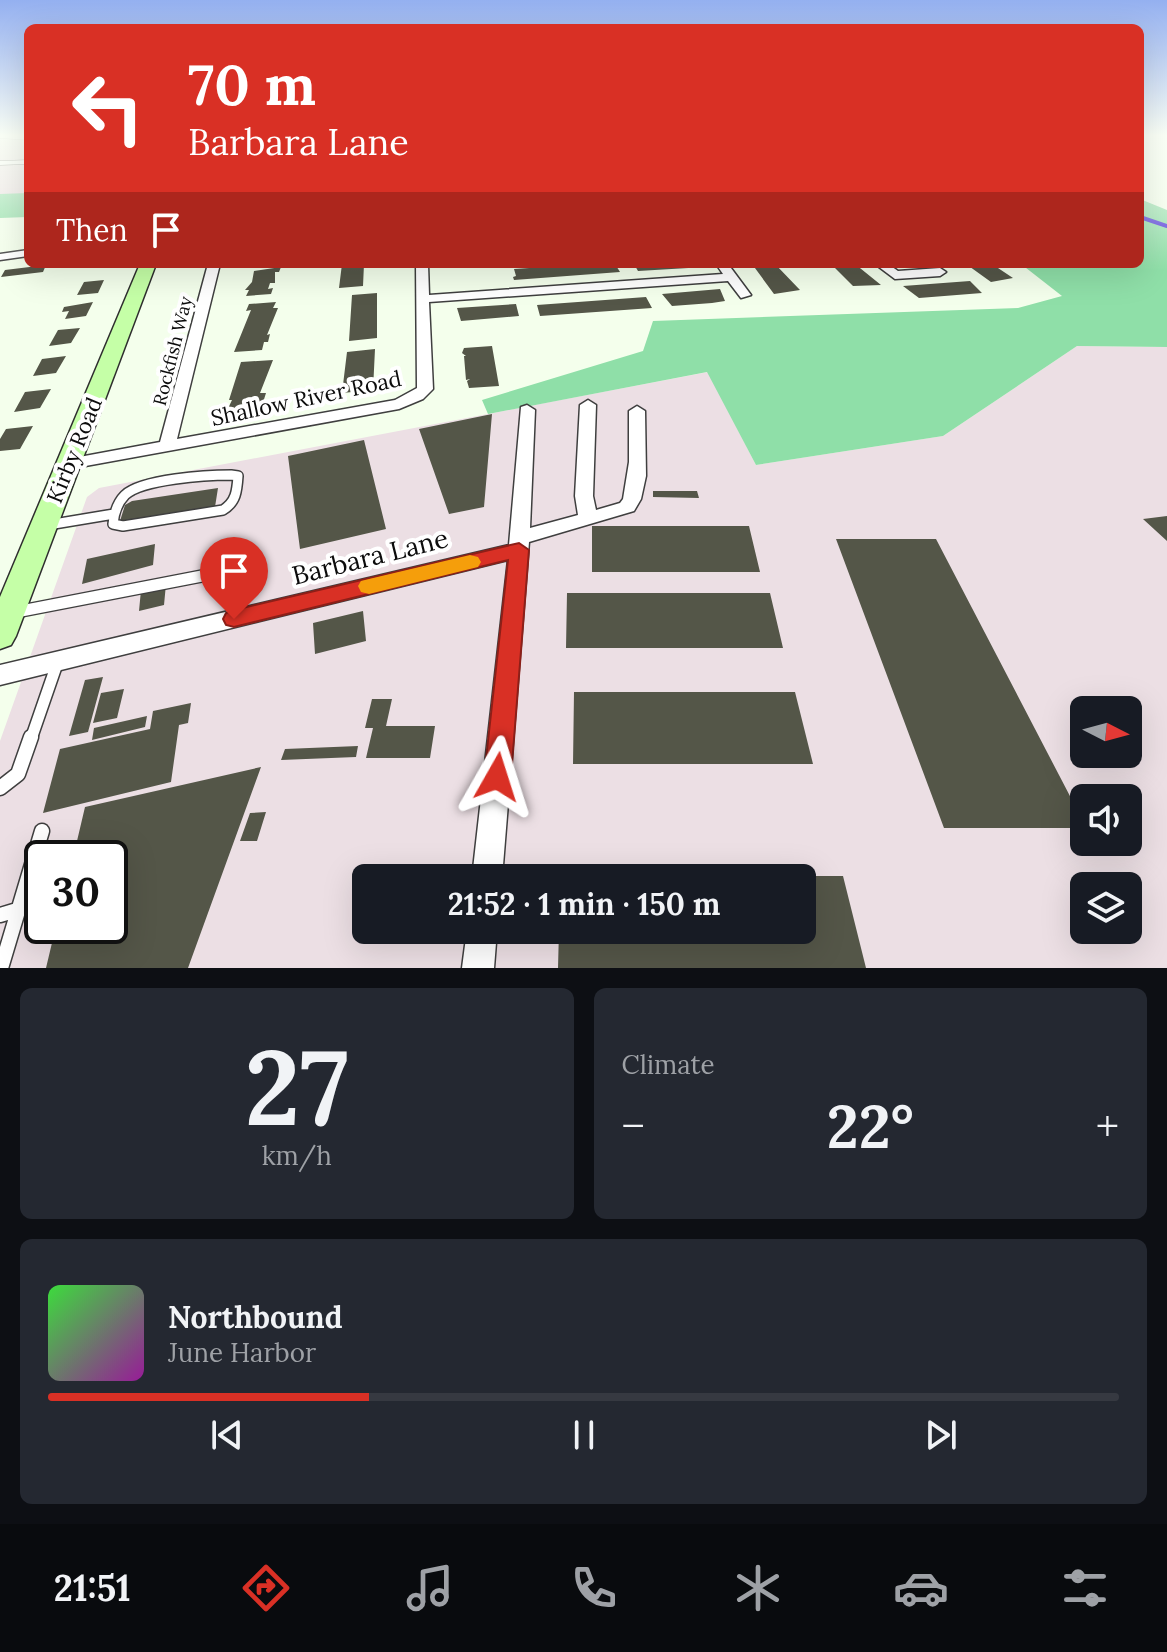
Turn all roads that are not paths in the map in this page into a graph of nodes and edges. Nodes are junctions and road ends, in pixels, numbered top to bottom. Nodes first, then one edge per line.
1 (24, 254) edge
2 (0, 257) edge
3 (146, 268) edge
4 (213, 268) edge
5 (422, 268) edge
6 (725, 268) edge
7 (886, 268) edge
8 (935, 268) edge
9 (732, 277) junction
10 (745, 295) dead end
11 (423, 299) junction
12 (588, 405) dead end
13 (527, 410) dead end
14 (637, 411) dead end
15 (167, 447) junction
16 (69, 464) junction
17 (114, 514) junction
18 (588, 518) junction
19 (44, 525) junction
20 (520, 544) junction
21 (234, 619) junction
22 (4, 625) edge
23 (58, 661) junction
24 (0, 675) edge
25 (0, 788) edge
26 (42, 831) dead end
27 (488, 864) edge
28 (17, 910) junction
29 (0, 915) edge
30 (481, 944) edge
31 (1, 968) edge
32 (478, 968) edge

1 - 2 street
3 - 16 main road, Kirby Road
4 - 15 street, Rockfish Way
5 - 11 street, Shallow River Road
6 - 9 street
7 - 8 street
9 - 10 street
9 - 11 street
11 - 15 street, Shallow River Road
12 - 18 street
13 - 20 street
14 - 18 street, Barbara Lane
15 - 16 street, Shallow River Road
16 - 19 main road, Kirby Road
17 - 17 lane
17 - 19 lane
18 - 20 street, Barbara Lane
19 - 22 main road, Kirby Road
20 - 21 street, Barbara Lane
20 - 27 street
21 - 22 lane
21 - 23 street, Barbara Lane
23 - 24 street, Barbara Lane
23 - 25 lane
26 - 28 lane
28 - 29 lane
28 - 31 lane
30 - 32 street

